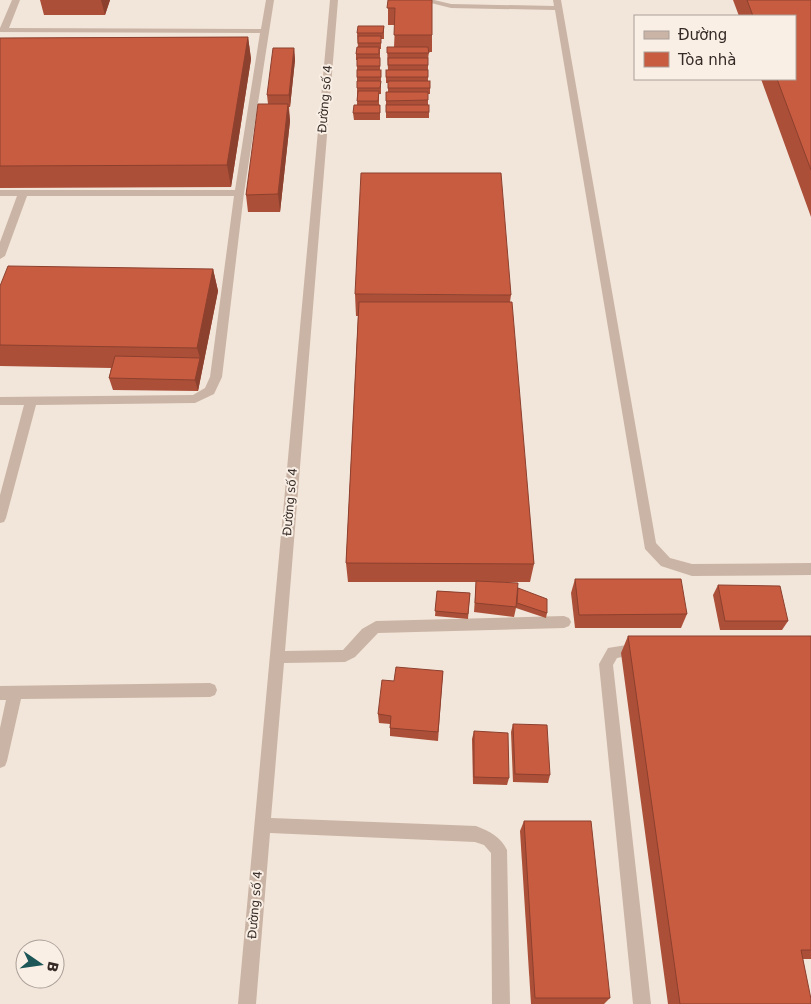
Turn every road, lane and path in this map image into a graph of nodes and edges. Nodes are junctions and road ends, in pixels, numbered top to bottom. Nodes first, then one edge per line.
1 (16, 0) edge
2 (270, 0) edge
3 (334, 0) edge
4 (423, 0) edge
5 (558, 4) edge
6 (2, 30) edge
7 (265, 32) junction
8 (0, 193) edge
9 (23, 194) junction
10 (239, 194) junction
11 (0, 256) edge
12 (0, 401) edge
13 (31, 401) junction
14 (0, 518) edge
15 (811, 569) edge
16 (564, 622) dead end
17 (657, 649) edge
18 (276, 658) junction
19 (210, 690) dead end
20 (16, 693) junction
21 (0, 694) edge
22 (0, 761) edge
23 (262, 825) junction
24 (247, 1004) edge
25 (501, 1004) edge
26 (642, 1004) edge

1 - 6 street
2 - 7 street
3 - 18 street, Đường số 4
4 - 5 street
5 - 15 street
6 - 7 street
7 - 10 street
8 - 9 street
9 - 10 street
9 - 11 street
10 - 13 street
12 - 13 street
13 - 14 street
16 - 18 street
17 - 26 street
18 - 23 street, Đường số 4
19 - 20 street
20 - 21 street
20 - 22 street
23 - 24 street, Đường số 4
23 - 25 street

